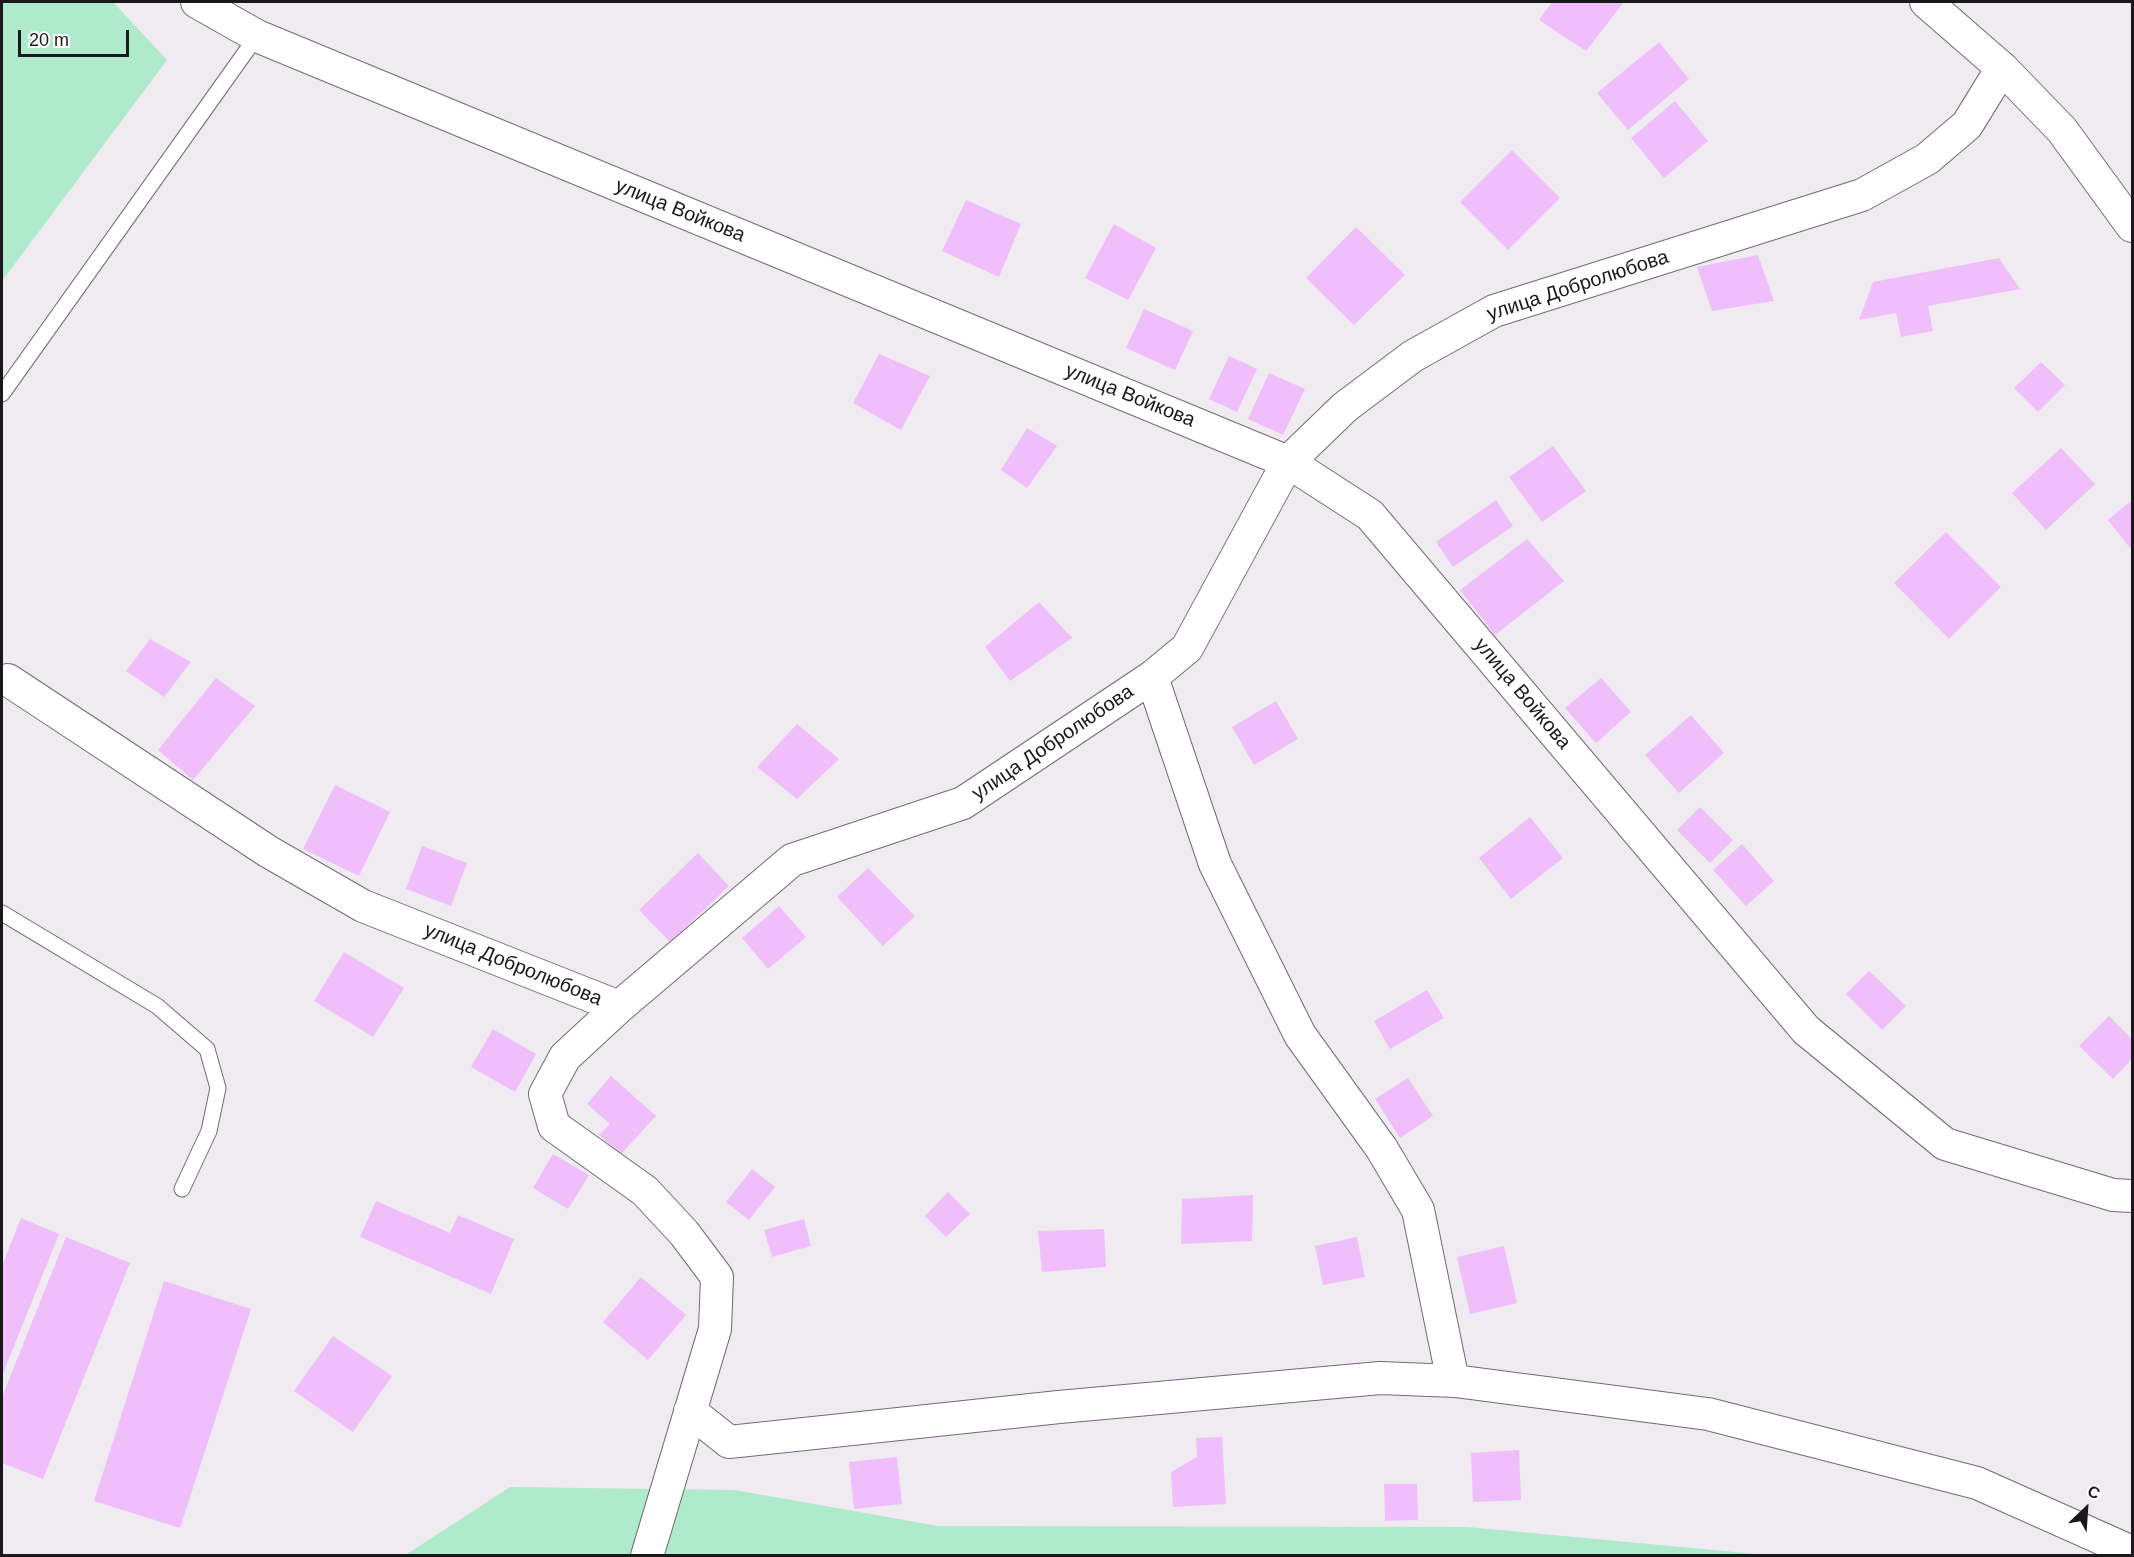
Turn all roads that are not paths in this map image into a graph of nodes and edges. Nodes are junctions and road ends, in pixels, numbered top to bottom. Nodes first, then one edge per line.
1 (197, 2) edge
2 (1926, 2) edge
3 (257, 36) junction
4 (2002, 68) junction
5 (2133, 226) edge
6 (2, 394) edge
7 (1288, 462) junction
8 (1152, 677) junction
9 (5, 687) edge
10 (2, 913) edge
11 (619, 1007) junction
12 (182, 1189) dead end
13 (2133, 1196) edge
14 (1453, 1381) junction
15 (690, 1411) junction
16 (2133, 1552) edge
17 (647, 1556) edge

1 - 3 street, улица Войкова
2 - 4 street
3 - 6 lane
3 - 7 street, улица Войкова
4 - 5 street
4 - 7 street, улица Добролюбова
7 - 8 street, улица Добролюбова
7 - 13 street, улица Войкова
8 - 11 street, улица Добролюбова
8 - 14 street
9 - 11 street, улица Добролюбова
10 - 12 lane
11 - 15 street
14 - 15 street
14 - 16 street
15 - 17 street

